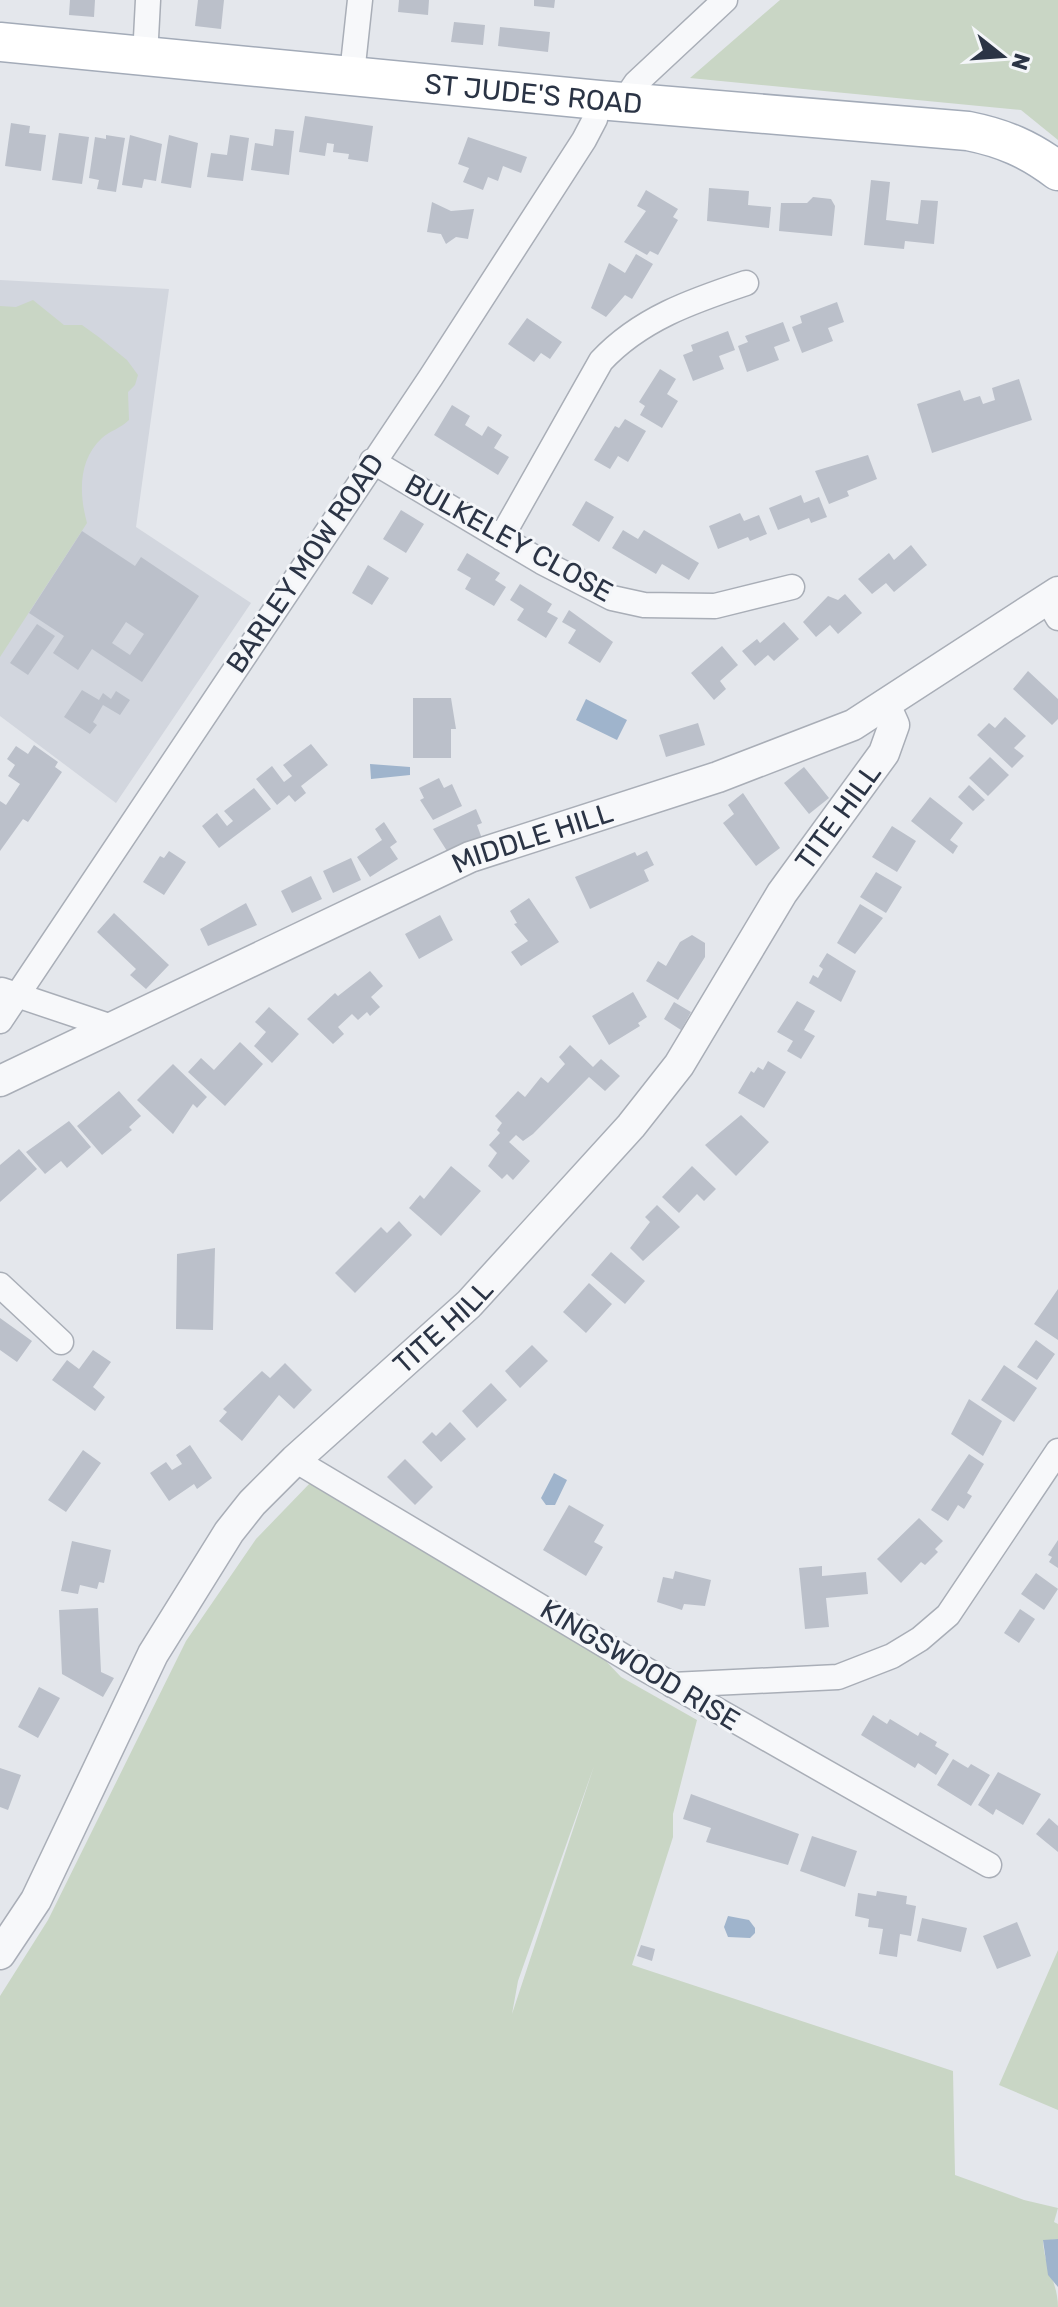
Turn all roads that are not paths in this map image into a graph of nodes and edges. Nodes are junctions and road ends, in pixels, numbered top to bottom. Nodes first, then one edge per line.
1 (148, 0) edge
2 (360, 0) edge
3 (725, 0) edge
4 (0, 42) edge
5 (145, 57) junction
6 (352, 74) junction
7 (611, 101) junction
8 (1058, 171) edge
9 (746, 283) dead end
10 (372, 461) junction
11 (501, 538) junction
12 (792, 587) dead end
13 (1054, 603) edge
14 (885, 705) junction
15 (8, 992) edge
16 (0, 1021) edge
17 (112, 1027) junction
18 (0, 1081) edge
19 (0, 1285) edge
20 (61, 1342) dead end
21 (1058, 1451) edge
22 (295, 1460) junction
23 (672, 1685) junction
24 (989, 1865) dead end
25 (0, 1954) edge

1 - 5 street
2 - 6 street
3 - 7 street, BARLEY MOW ROAD
4 - 5 main road, ST JUDE'S ROAD
5 - 6 main road, ST JUDE'S ROAD
6 - 7 main road, ST JUDE'S ROAD
7 - 8 main road, ST JUDE'S ROAD
7 - 10 street, BARLEY MOW ROAD
9 - 11 street
10 - 11 street, BULKELEY CLOSE
10 - 15 street, BARLEY MOW ROAD
11 - 12 street, BULKELEY CLOSE
13 - 14 street, MIDDLE HILL
14 - 17 street, MIDDLE HILL
14 - 22 street, TITE HILL
15 - 16 street, BARLEY MOW ROAD
15 - 17 street
17 - 18 street, MIDDLE HILL
19 - 20 street
21 - 23 street
22 - 23 street, KINGSWOOD RISE
22 - 25 street, TITE HILL
23 - 24 street, KINGSWOOD RISE

